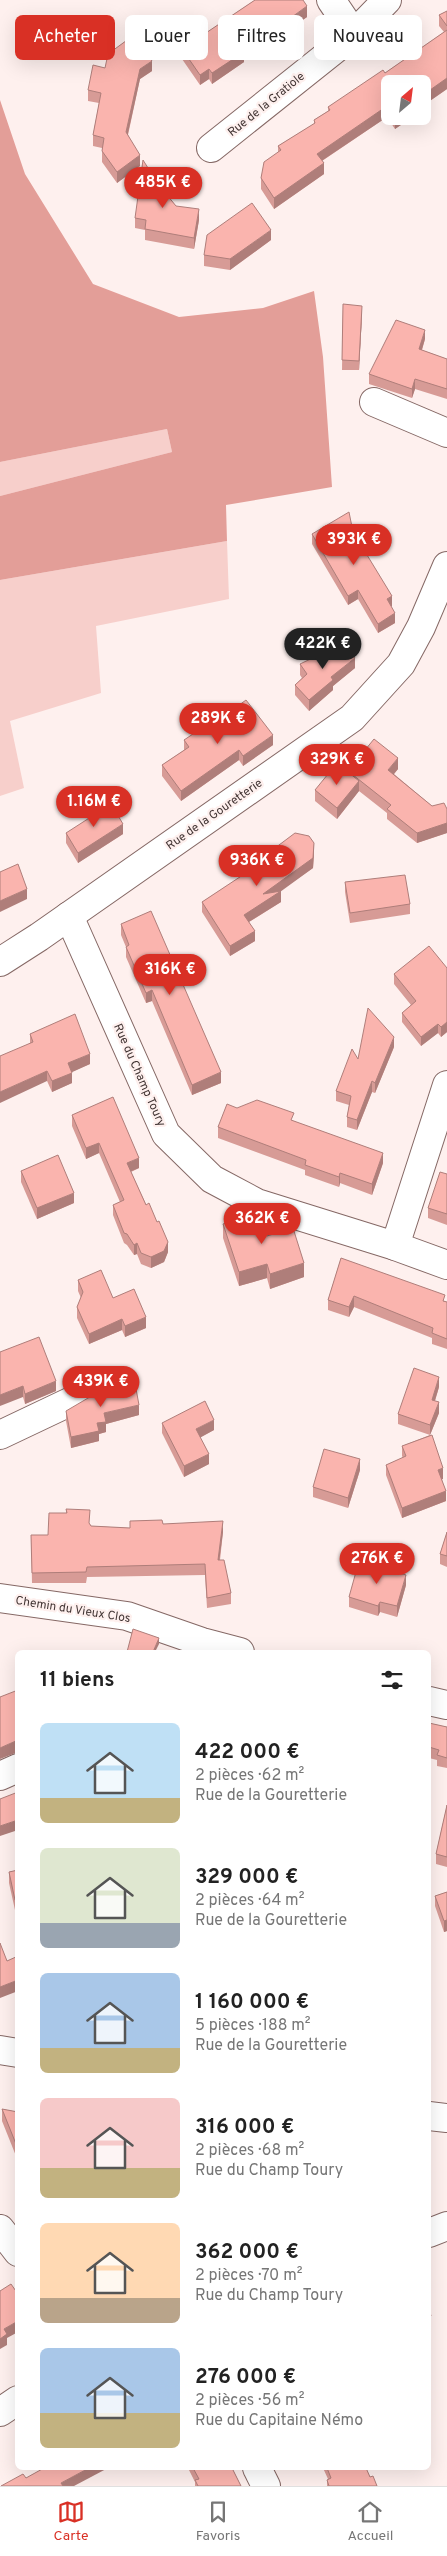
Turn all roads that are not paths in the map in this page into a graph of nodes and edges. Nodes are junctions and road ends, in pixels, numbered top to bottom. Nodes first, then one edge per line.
1 (331, 0) edge
2 (387, 0) edge
3 (341, 15) edge
4 (372, 15) edge
5 (321, 60) edge
6 (211, 148) dead end
7 (374, 402) dead end
8 (447, 433) edge
9 (447, 566) edge
10 (69, 916) junction
11 (0, 962) edge
12 (447, 1086) edge
13 (395, 1246) junction
14 (447, 1265) edge
15 (78, 1398) dead end
16 (0, 1435) edge
17 (0, 1598) edge
18 (200, 1647) edge
19 (224, 1650) edge
20 (431, 1701) edge
21 (447, 1705) edge
22 (15, 1769) edge
23 (0, 1776) edge
24 (0, 2050) edge
25 (15, 2052) edge
26 (431, 2100) edge
27 (447, 2101) edge
28 (431, 2116) edge
29 (447, 2118) edge
30 (447, 2226) edge
31 (0, 2229) edge
32 (431, 2232) edge
33 (15, 2248) edge
34 (15, 2402) edge
35 (0, 2412) edge
36 (258, 2470) edge
37 (266, 2486) edge

1 - 3 street
2 - 4 street, Rue de la Gratiole
5 - 6 street, Rue de la Gratiole
7 - 8 street
9 - 10 street, Rue de la Gouretterie
10 - 11 street, Rue de la Gouretterie
10 - 13 street, Rue du Champ Toury
12 - 13 street
13 - 14 street, Rue du Champ Toury
15 - 16 street
17 - 18 street, Chemin du Vieux Clos
18 - 19 street, Chemin du Vieux Clos
20 - 21 street
22 - 23 street
24 - 25 street
26 - 27 street
28 - 29 street
30 - 32 street
31 - 33 street
34 - 35 street
36 - 37 street

